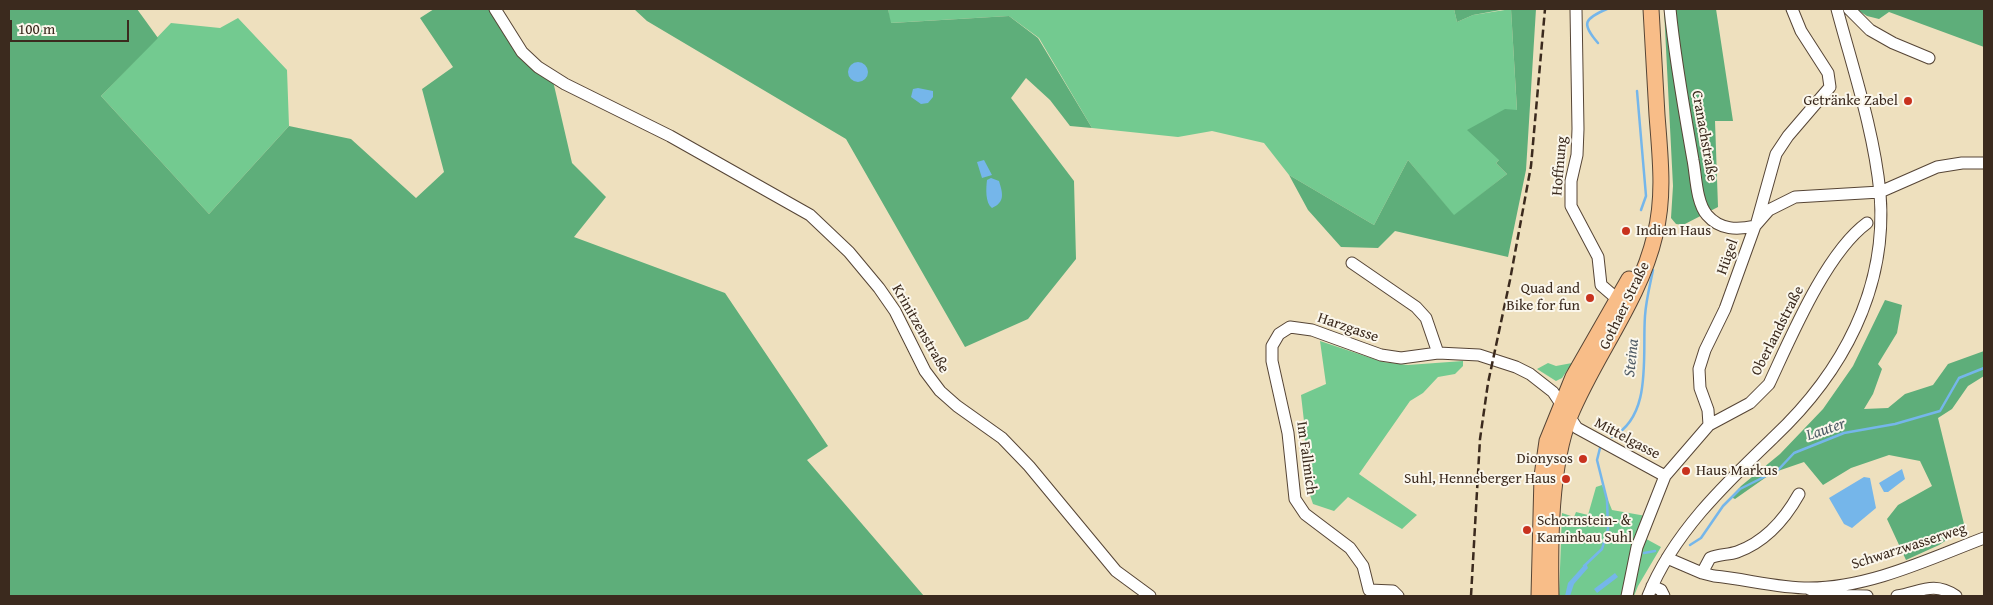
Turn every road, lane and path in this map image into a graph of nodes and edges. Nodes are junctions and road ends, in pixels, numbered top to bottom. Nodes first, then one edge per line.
1 (495, 9) edge
2 (1576, 9) edge
3 (1650, 9) edge
4 (1670, 9) edge
5 (1792, 9) edge
6 (1837, 9) edge
7 (1849, 9) edge
8 (1929, 58) dead end
9 (1984, 163) edge
10 (1880, 192) junction
11 (1867, 223) dead end
12 (1755, 226) junction
13 (1352, 263) dead end
14 (1622, 304) junction
15 (1438, 353) junction
16 (1272, 362) joint
17 (1561, 402) junction
18 (1570, 418) junction
19 (1709, 425) junction
20 (1665, 476) junction
21 (1799, 494) dead end
22 (1984, 538) edge
23 (1667, 558) junction
24 (1702, 573) junction
25 (1808, 588) junction
26 (1650, 591) edge
27 (1367, 593) edge
28 (1150, 596) edge
29 (1398, 596) edge
30 (1539, 596) edge
31 (1551, 596) edge
32 (1627, 596) edge
33 (1664, 596) edge
34 (1867, 596) edge
35 (1897, 596) edge
36 (1956, 596) edge

1 - 28 street, Krinitzenstraße
2 - 14 street, Hoffnung
3 - 14 main road
4 - 12 street, Cranachstraße
5 - 12 street
6 - 10 street
7 - 8 street
9 - 10 street
10 - 12 street, Hügel
10 - 23 street
11 - 19 street, Oberlandstraße
12 - 19 street, Hügel
13 - 15 street
14 - 17 main road
14 - 18 main road, Gothaer Straße
15 - 16 street, Harzgasse
15 - 17 street, Harzgasse
16 - 27 street, Im Fallmich
17 - 18 street, Mittelgasse
17 - 30 main road
18 - 20 street, Mittelgasse
18 - 31 main road, Gothaer Straße
19 - 20 street, Oberlandstraße
20 - 32 street, Oberlandstraße
21 - 24 street
22 - 25 street, Schwarzwasserweg
23 - 24 street, Schwarzwasserweg
23 - 26 street
24 - 25 street, Schwarzwasserweg
25 - 34 street
26 - 33 street
27 - 29 street
35 - 36 street

